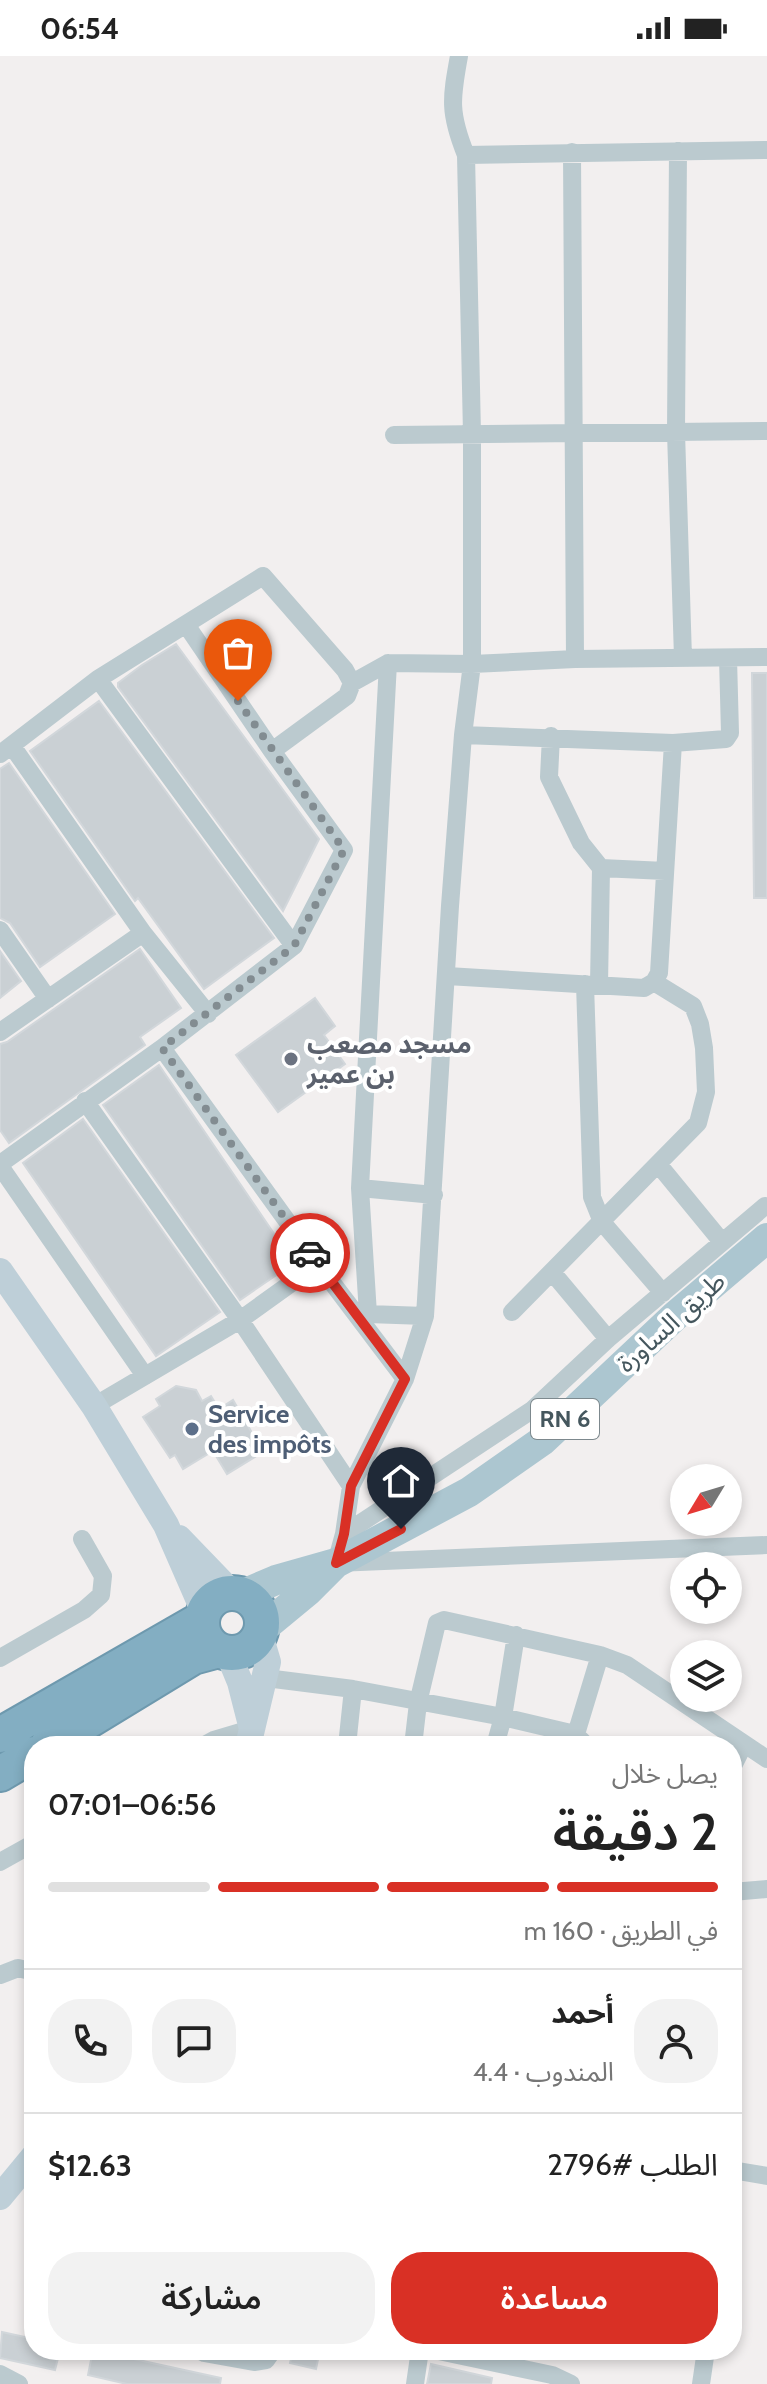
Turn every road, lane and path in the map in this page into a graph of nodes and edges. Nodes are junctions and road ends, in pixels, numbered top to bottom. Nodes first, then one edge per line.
1 (459, 56) edge
2 (767, 150) edge
3 (678, 151) junction
4 (572, 152) junction
5 (466, 155) junction
6 (767, 431) edge
7 (676, 432) junction
8 (573, 433) junction
9 (472, 434) junction
10 (394, 435) dead end
11 (187, 626) junction
12 (767, 657) edge
13 (683, 658) junction
14 (728, 658) junction
15 (575, 659) junction
16 (388, 663) junction
17 (472, 664) junction
18 (98, 679) junction
19 (352, 683) junction
20 (463, 735) junction
21 (551, 736) junction
22 (673, 743) junction
23 (6, 750) edge
24 (272, 751) junction
25 (601, 868) junction
26 (665, 871) junction
27 (0, 930) edge
28 (143, 933) junction
29 (294, 946) junction
30 (447, 976) junction
31 (654, 982) junction
32 (592, 985) junction
33 (48, 999) junction
34 (208, 1014) junction
35 (0, 1032) edge
36 (162, 1048) junction
37 (85, 1101) junction
38 (658, 1164) junction
39 (0, 1165) edge
40 (360, 1188) junction
41 (434, 1195) junction
42 (765, 1206) dead end
43 (602, 1222) junction
44 (767, 1238) edge
45 (722, 1242) junction
46 (318, 1264) junction
47 (0, 1271) edge
48 (552, 1272) junction
49 (663, 1293) junction
50 (512, 1312) dead end
51 (425, 1316) junction
52 (240, 1320) junction
53 (366, 1320) junction
54 (608, 1339) junction
55 (145, 1376) junction
56 (405, 1379) junction
57 (94, 1406) junction
58 (351, 1486) junction
59 (344, 1534) junction
60 (82, 1539) dead end
61 (767, 1545) edge
62 (336, 1563) junction
63 (220, 1605) junction
64 (261, 1632) junction
65 (516, 1635) junction
66 (223, 1652) junction
67 (600, 1655) junction
68 (0, 1658) edge
69 (266, 1678) junction
70 (353, 1689) junction
71 (418, 1703) junction
72 (503, 1717) junction
73 (0, 1735) edge
74 (63, 1736) edge
75 (250, 1736) edge
76 (250, 1736) edge
77 (348, 1736) edge
78 (414, 1736) edge
79 (498, 1736) edge
80 (560, 1736) edge
81 (580, 1736) edge
82 (733, 1736) edge
83 (744, 1744) joint
84 (742, 1748) edge
85 (767, 1759) edge
86 (24, 1760) edge
87 (0, 1774) edge
88 (24, 1849) edge
89 (0, 1862) edge
90 (767, 1889) edge
91 (742, 1891) edge
92 (24, 1970) edge
93 (0, 1975) edge
94 (24, 2168) edge
95 (742, 2176) edge
96 (767, 2176) edge
97 (0, 2197) edge
98 (244, 2360) edge
99 (266, 2360) edge
100 (418, 2360) edge
101 (481, 2360) edge
102 (705, 2360) edge
103 (0, 2374) edge
104 (19, 2384) edge
105 (415, 2384) edge
106 (571, 2384) edge
107 (701, 2384) edge

1 - 5 street
2 - 3 street
3 - 4 street
3 - 7 street
4 - 5 street
4 - 8 street
5 - 9 street
6 - 7 street
7 - 8 street
7 - 13 street
8 - 9 street
8 - 15 street
9 - 10 street
9 - 17 street
11 - 18 street
11 - 19 street
11 - 24 street
12 - 14 street
13 - 14 street
13 - 15 street
14 - 22 street
15 - 17 street
16 - 17 street
16 - 19 street
16 - 40 street
17 - 20 street
18 - 23 street
18 - 29 street
19 - 24 street
20 - 21 street
20 - 30 street
21 - 22 street
21 - 25 street
22 - 26 street
23 - 28 street
24 - 29 street
25 - 26 street
25 - 32 street
26 - 31 street
27 - 33 street
28 - 33 street
28 - 34 street
29 - 34 street
30 - 32 street
30 - 41 street
31 - 32 street
31 - 38 street
32 - 43 street
33 - 35 street
34 - 36 street
36 - 37 street
36 - 46 street
37 - 39 street
37 - 52 street
38 - 43 street
38 - 45 street
39 - 55 street
40 - 41 street
40 - 53 street
41 - 51 street
42 - 45 street
43 - 48 street
43 - 49 street
44 - 62 main road, طريق الساورة / RN 6
45 - 49 street
46 - 52 street
46 - 53 street
47 - 57 main road
48 - 50 street
48 - 54 street
49 - 54 street
51 - 53 street
51 - 56 street
52 - 55 street
52 - 58 street
53 - 56 street
54 - 59 street
55 - 57 street
56 - 58 street
57 - 63 main road
58 - 59 street
59 - 62 street
60 - 68 street
61 - 62 street
62 - 63 main road, RN 6
62 - 64 main road, RN 6
63 - 64 highway
63 - 66 highway
63 - 73 highway, RN 6
64 - 66 highway
64 - 69 main road
65 - 67 street
65 - 71 street
65 - 72 street
66 - 74 highway
66 - 75 main road
67 - 81 street
67 - 82 street
69 - 70 street
69 - 76 main road
70 - 71 street
70 - 77 street
71 - 72 street
71 - 78 street
72 - 79 street
72 - 80 street
83 - 84 street
83 - 85 street
86 - 87 highway
88 - 89 street
90 - 91 street
92 - 93 street
94 - 97 main road
95 - 96 street
98 - 99 street
100 - 105 street
101 - 106 street
102 - 107 street
103 - 104 street

